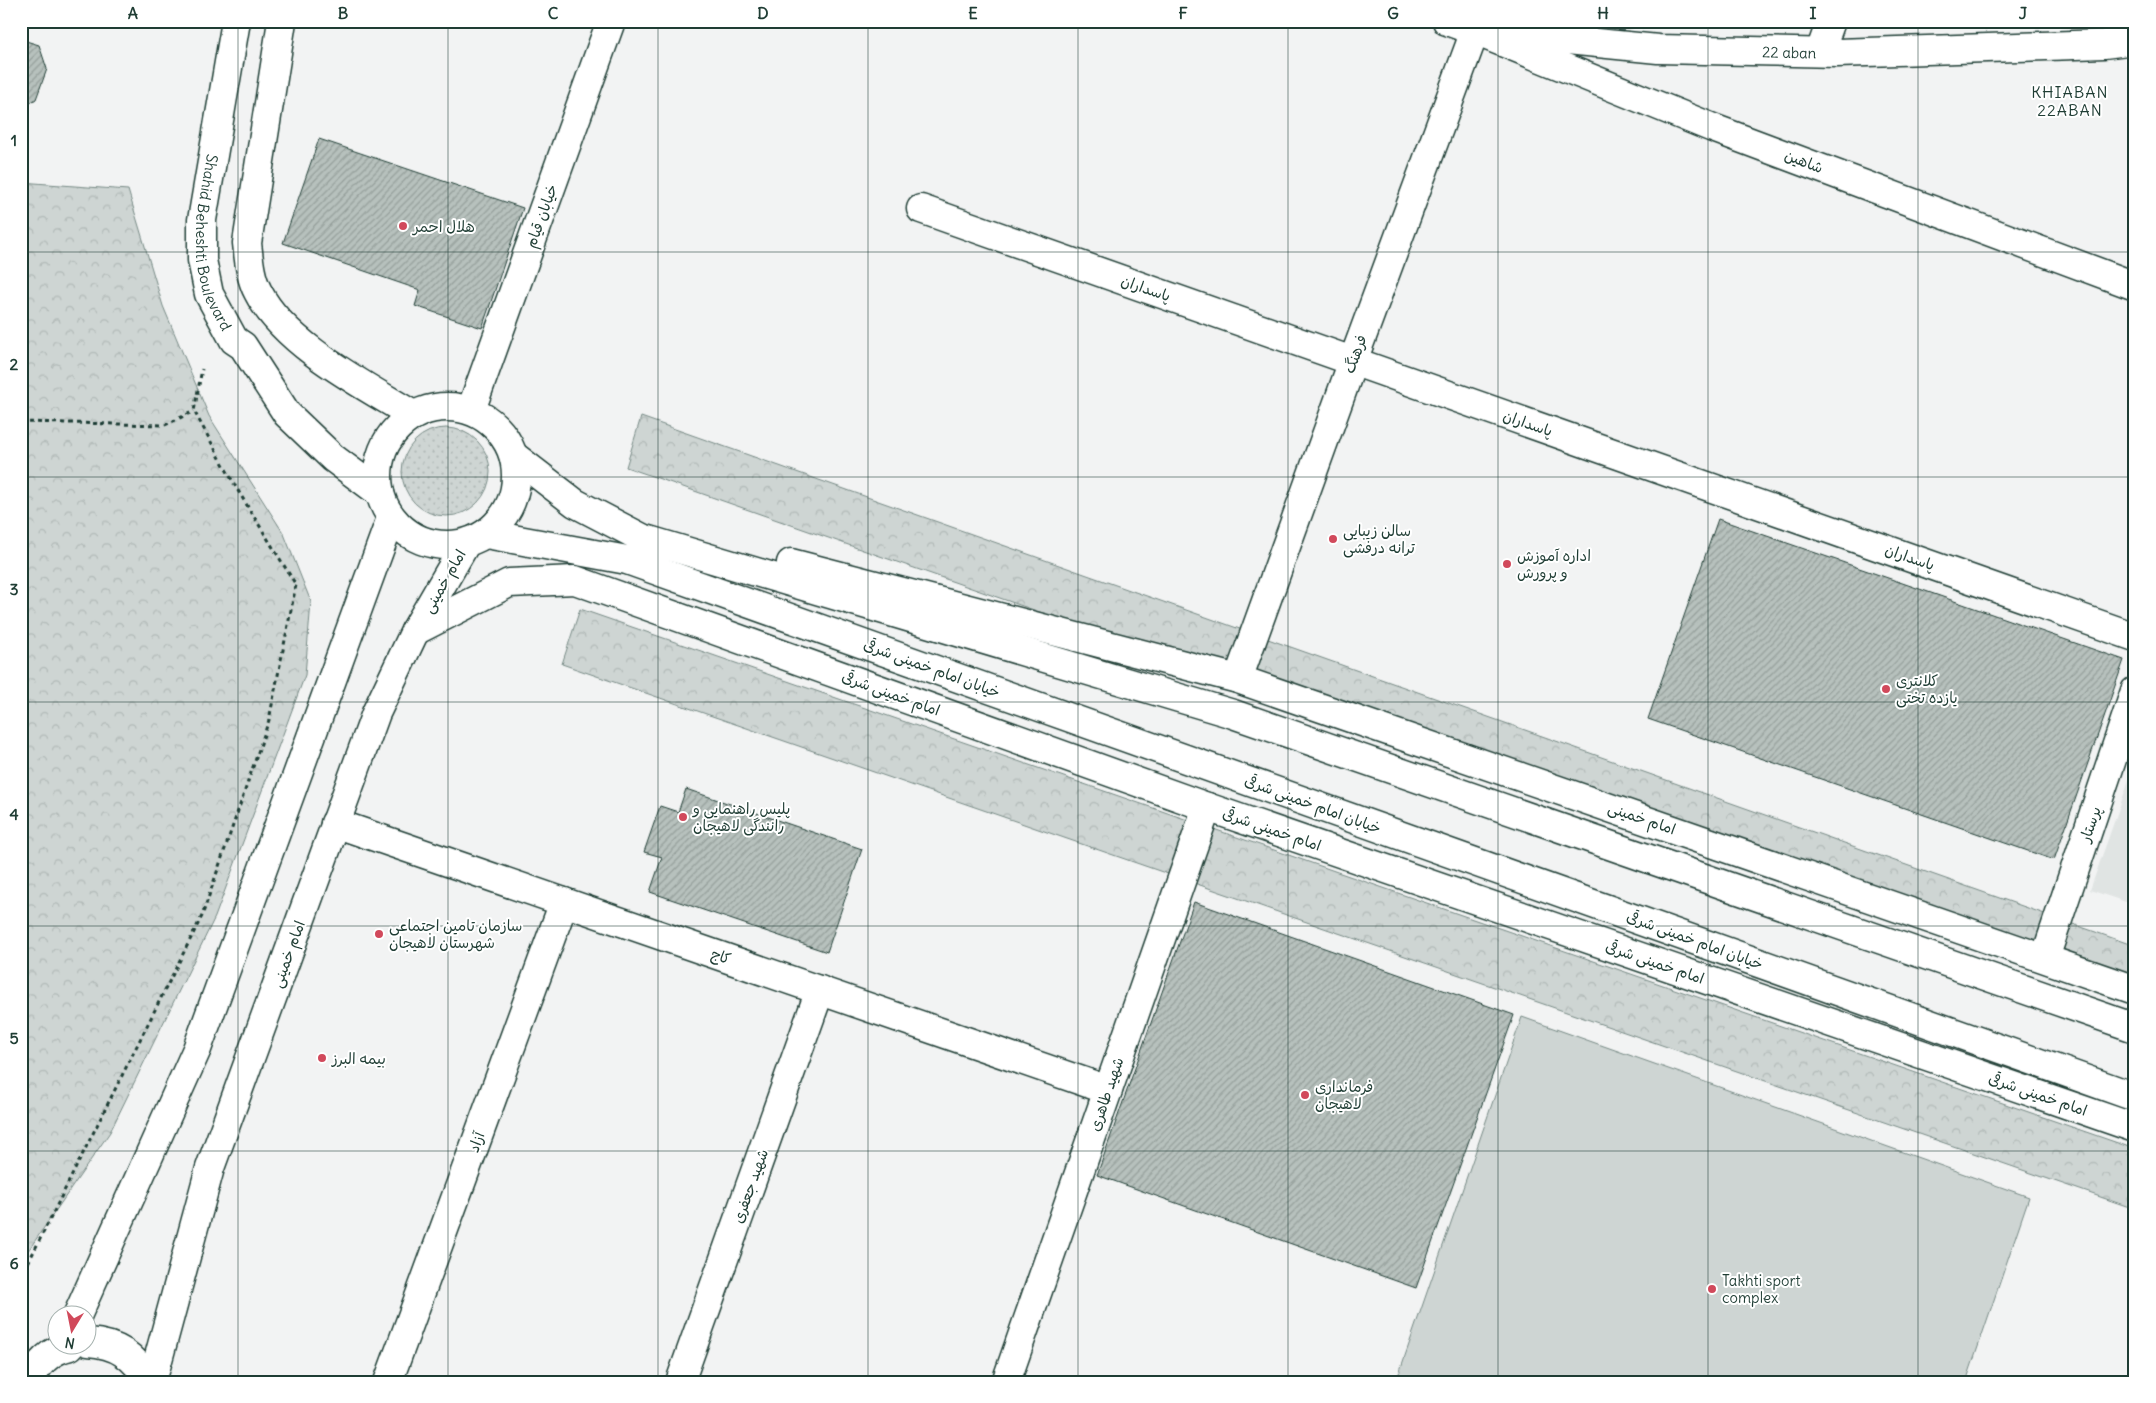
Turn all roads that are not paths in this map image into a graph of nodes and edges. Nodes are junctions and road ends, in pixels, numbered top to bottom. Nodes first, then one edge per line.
1 (236, 21) edge
2 (282, 21) edge
3 (611, 21) edge
4 (1447, 21) edge
5 (1831, 21) edge
6 (1478, 26) edge
7 (2135, 40) edge
8 (1820, 52) junction
9 (920, 209) dead end
10 (2135, 286) edge
11 (1353, 361) junction
12 (471, 410) junction
13 (413, 415) junction
14 (514, 456) junction
15 (380, 493) junction
16 (575, 503) junction
17 (392, 518) junction
18 (476, 538) junction
19 (415, 631) junction
20 (2135, 637) edge
21 (1238, 679) junction
22 (2135, 690) edge
23 (1207, 807) junction
24 (335, 823) junction
25 (564, 902) junction
26 (2045, 958) junction
27 (820, 990) junction
28 (2135, 990) edge
29 (2135, 1028) edge
30 (1108, 1090) junction
31 (2135, 1097) edge
32 (2135, 1128) edge
33 (81, 1306) edge
34 (98, 1343) edge
35 (49, 1356) edge
36 (29, 1382) edge
37 (151, 1382) edge
38 (388, 1382) edge
39 (680, 1382) edge
40 (1006, 1382) edge

1 - 15 main road, Shahid Beheshti Boulevard
2 - 13 main road, Shahid Beheshti Boulevard
3 - 12 main road, خیابان قیام
4 - 6 main road, 22 aban
5 - 8 main road
6 - 8 main road, 22 aban
6 - 10 main road, شاهین
6 - 11 main road, فرهنگ
7 - 8 main road, 22 aban
9 - 11 main road, پاسداران
11 - 20 main road, پاسداران
11 - 21 main road, فرهنگ
12 - 13 main road
12 - 14 main road
13 - 15 main road
14 - 16 main road
14 - 18 main road
15 - 17 main road
16 - 21 main road
16 - 29 main road
17 - 18 main road
17 - 33 main road
18 - 19 main road, امام خمینی
18 - 31 main road, خیابان امام خمینی شرقی
19 - 23 main road, امام خمینی شرقی
19 - 24 main road, امام خمینی
21 - 26 main road, امام خمینی
22 - 26 main road, پرستار
23 - 30 main road, شهید طاهری
23 - 32 main road, امام خمینی شرقی
24 - 25 main road, کاج
24 - 37 main road, امام خمینی
25 - 27 main road, کاج
25 - 38 main road, آزاد
26 - 28 main road
27 - 30 main road, کاج
27 - 39 main road, شهید جعفری
30 - 40 main road, شهید طاهری
34 - 37 main road
35 - 36 main road

